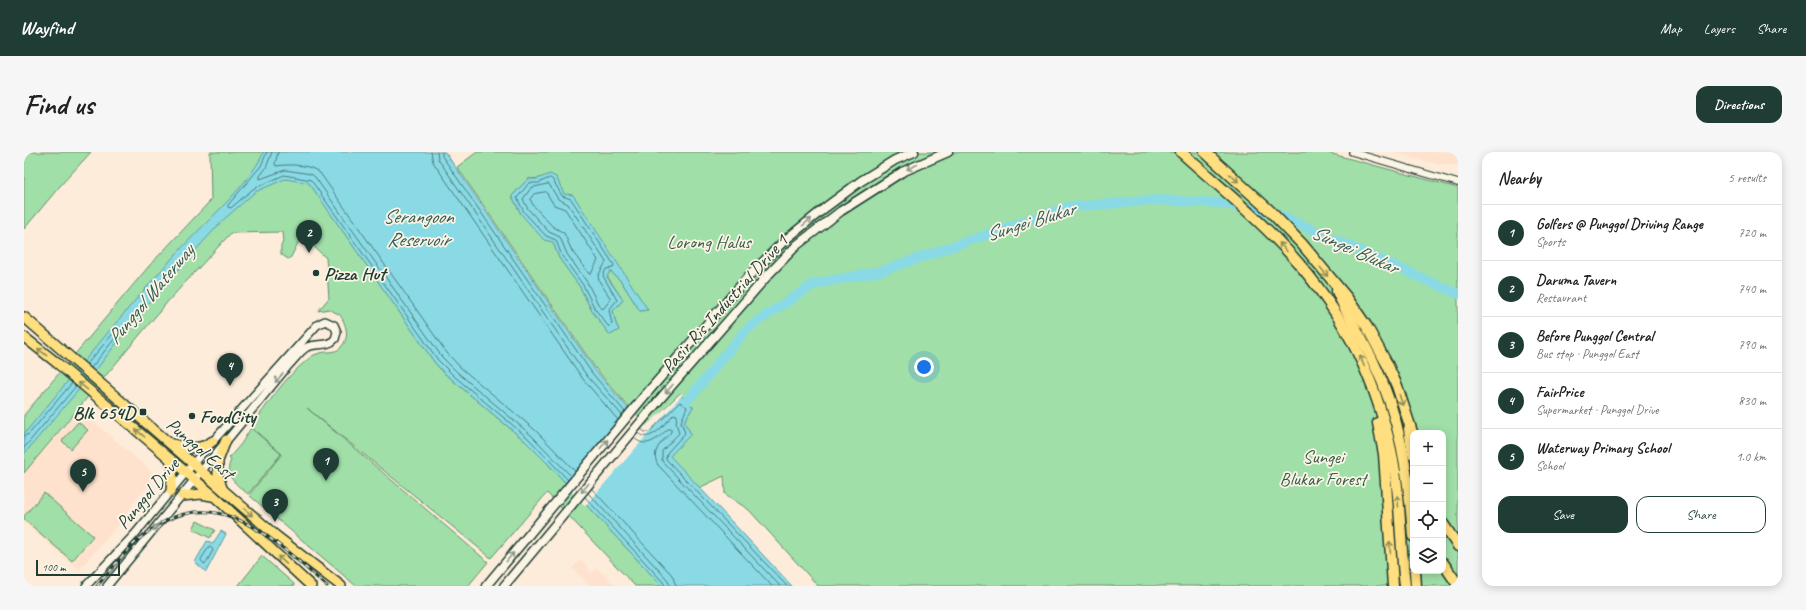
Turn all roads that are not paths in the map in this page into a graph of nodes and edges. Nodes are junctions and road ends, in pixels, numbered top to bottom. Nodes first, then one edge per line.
1 (914, 152) edge
2 (948, 152) edge
3 (1181, 152) edge
4 (1205, 152) edge
5 (1352, 152) edge
6 (1458, 183) edge
7 (1335, 285) junction
8 (24, 317) edge
9 (24, 338) edge
10 (1373, 388) junction
11 (1408, 421) junction
12 (1411, 430) edge
13 (1410, 434) edge
14 (226, 440) junction
15 (213, 441) junction
16 (168, 443) junction
17 (170, 459) junction
18 (193, 464) junction
19 (201, 471) junction
20 (186, 473) junction
21 (194, 480) junction
22 (222, 488) junction
23 (171, 491) junction
24 (182, 496) junction
25 (214, 496) junction
26 (1411, 502) edge
27 (1446, 528) edge
28 (1458, 546) edge
29 (315, 566) junction
30 (1446, 567) edge
31 (1415, 574) edge
32 (308, 583) edge
33 (1404, 584) edge
34 (1458, 584) edge
35 (86, 586) edge
36 (107, 586) edge
37 (341, 586) edge
38 (486, 586) edge
39 (504, 586) edge
40 (1393, 586) edge
41 (1416, 586) edge

38 -> 1 main road, Pasir Ris Industrial Drive 1
2 -> 39 main road, Pasir Ris Industrial Drive 1
10 -> 3 highway
4 -> 7 highway
5 - 6 street
7 -> 11 highway
7 - 26 highway
8 - 16 main road, Punggol East
17 -> 9 main road, Punggol East
33 -> 10 highway
40 -> 10 highway
11 - 12 highway
11 - 13 highway
15 -> 14 street, Punggol Drive
14 - 19 street, Punggol Drive
14 - 22 main road
15 - 16 main road
15 - 18 street, Punggol Drive
16 - 18 main road, Punggol East
17 - 20 main road, Punggol East
17 - 23 main road
18 - 19 main road, Punggol East
18 - 20 street, Punggol Drive
19 - 21 street, Punggol Drive
19 - 22 main road, Punggol East
20 - 21 main road, Punggol East
20 - 23 street, Punggol Drive
21 - 24 street, Punggol Drive
21 - 25 main road, Punggol East
22 -> 29 main road, Punggol East
23 - 35 street, Punggol Drive
24 - 25 main road
24 -> 36 street, Punggol Drive
32 -> 25 main road, Punggol East
27 - 28 highway
29 - 32 main road
29 - 37 main road, Punggol East
30 - 34 highway
31 - 41 highway

